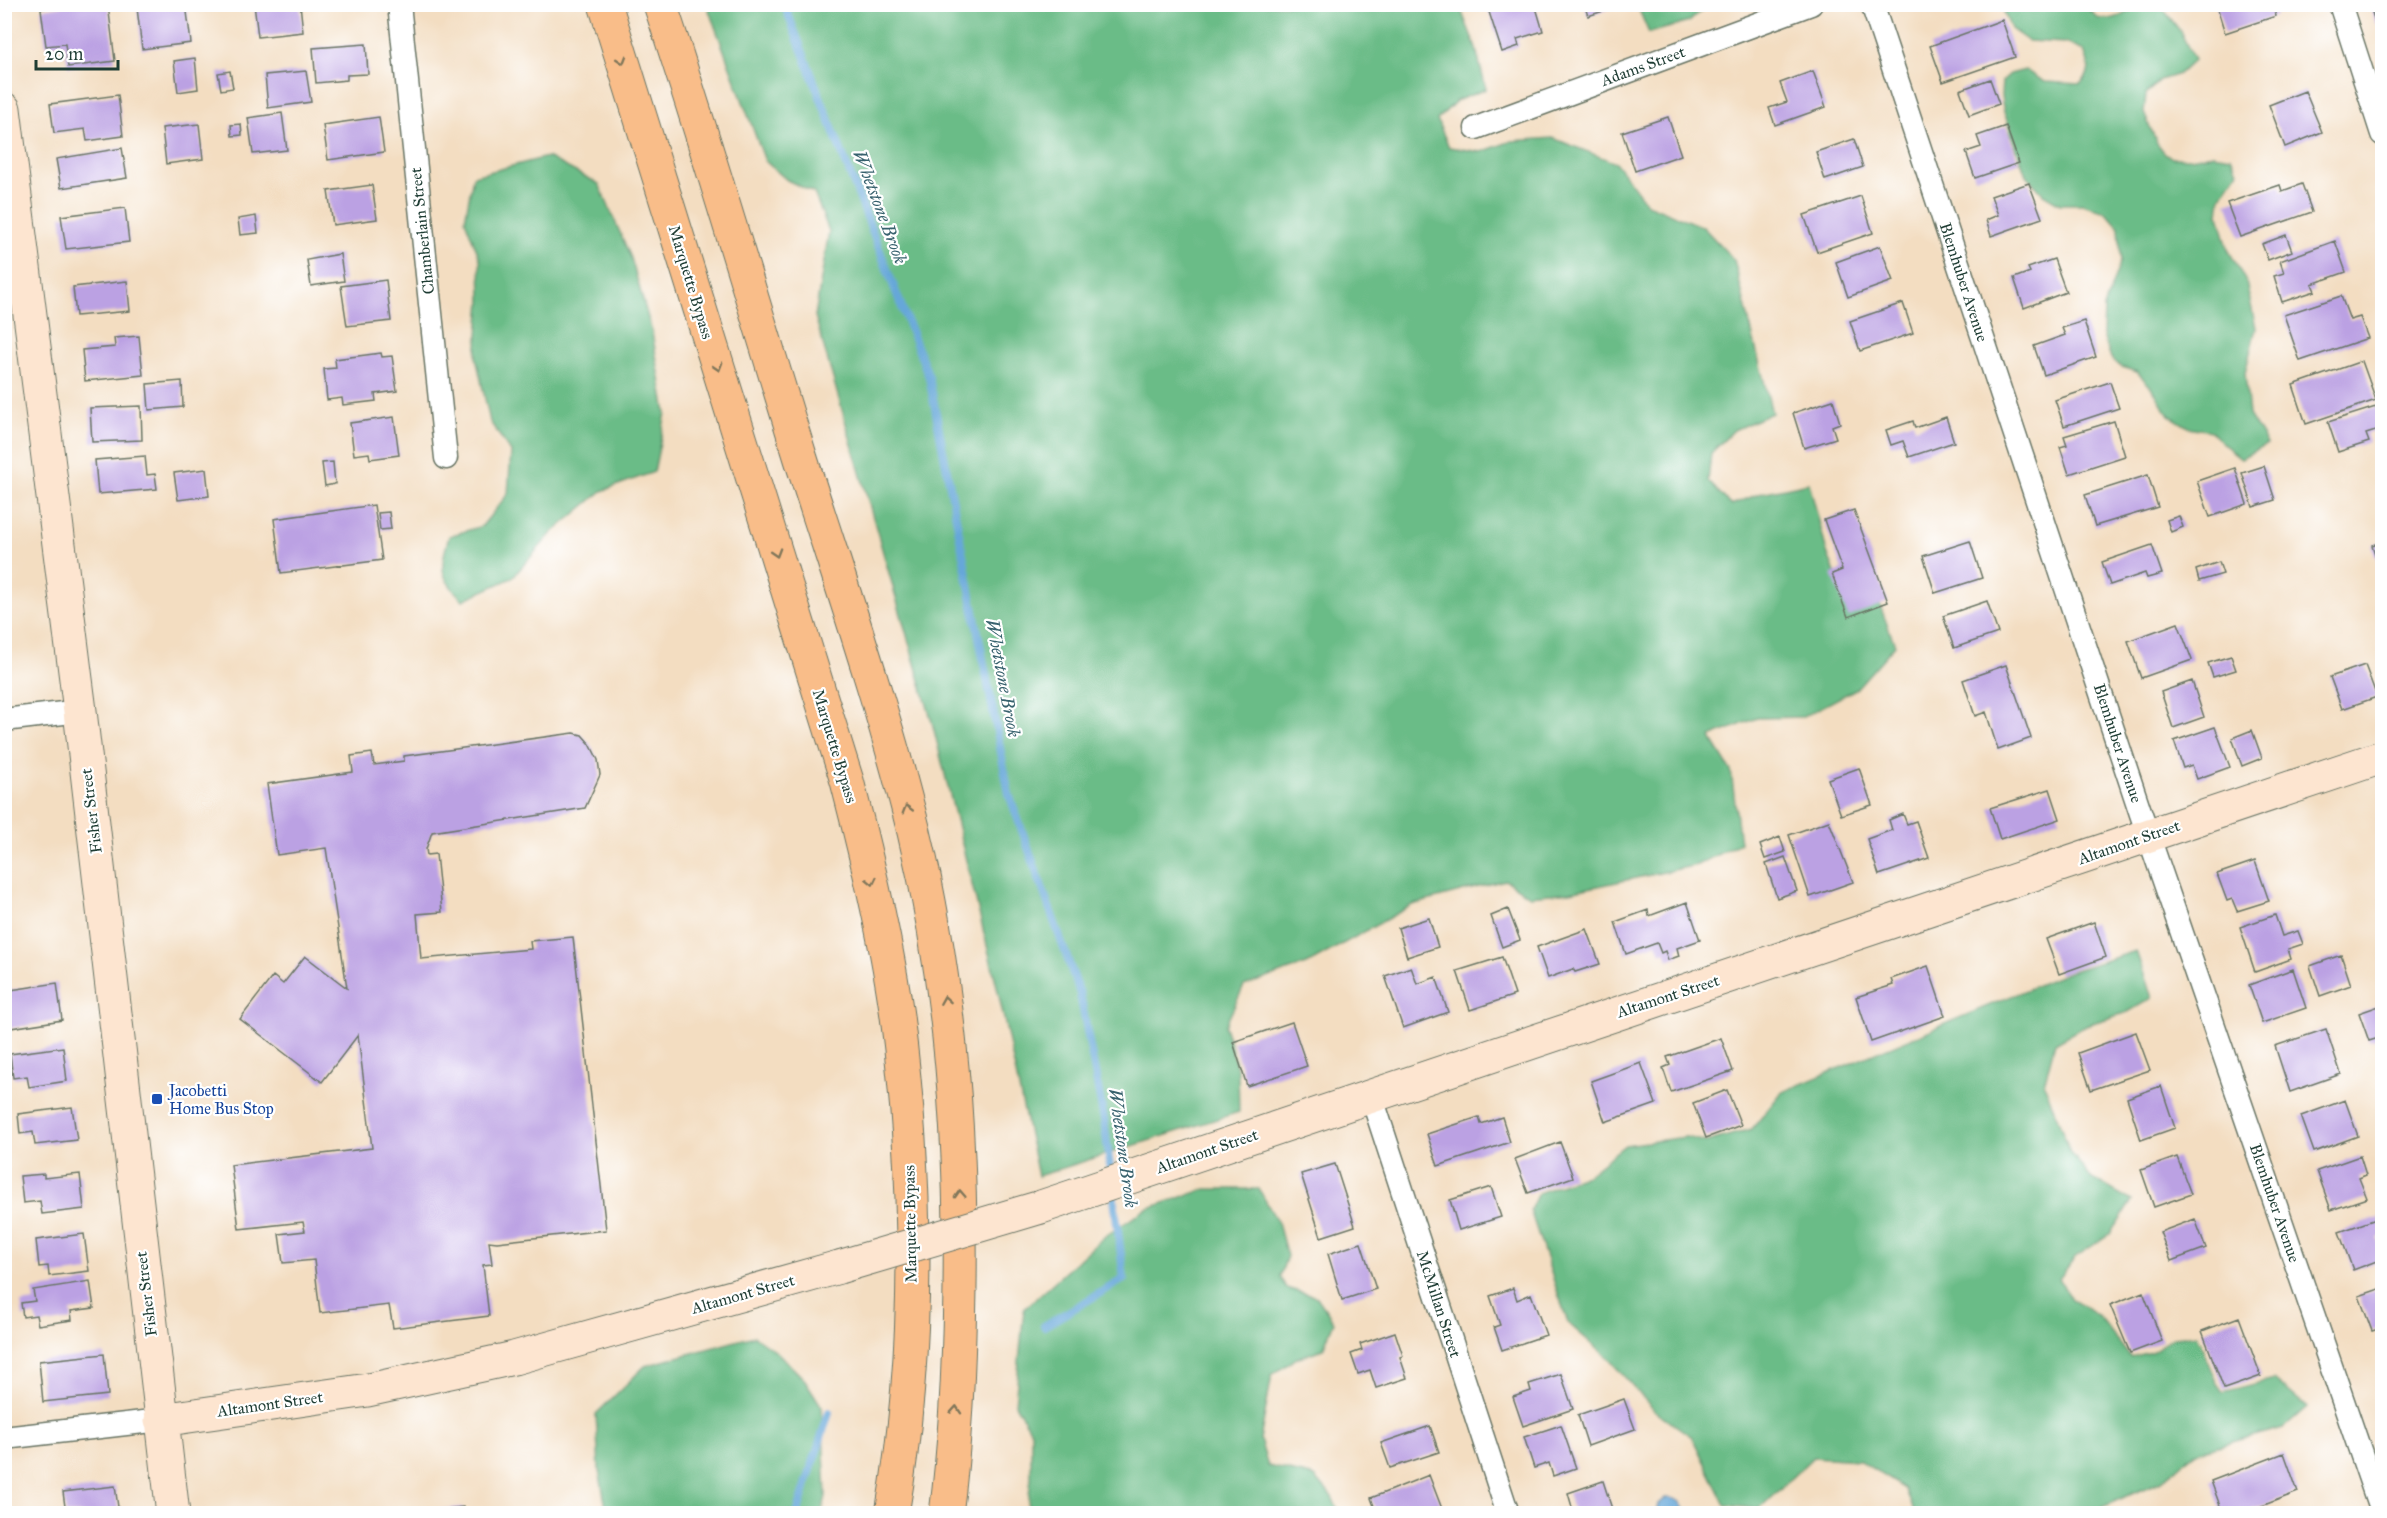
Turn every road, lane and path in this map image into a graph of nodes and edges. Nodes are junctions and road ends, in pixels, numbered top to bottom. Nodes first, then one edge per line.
1 (399, 4) edge
2 (604, 4) edge
3 (660, 4) edge
4 (1811, 4) edge
5 (1872, 4) edge
6 (2340, 4) edge
7 (4, 109) edge
8 (1476, 128) dead end
9 (2382, 134) edge
10 (446, 458) dead end
11 (80, 711) junction
12 (4, 720) edge
13 (2382, 757) edge
14 (2149, 836) junction
15 (1371, 1095) junction
16 (161, 1420) junction
17 (4, 1438) edge
18 (173, 1514) edge
19 (892, 1514) edge
20 (946, 1514) edge
21 (1508, 1514) edge
22 (2382, 1514) edge

1 - 10 street, Chamberlain Street
2 -> 19 highway, Marquette Bypass
20 -> 3 highway
4 - 8 street, Adams Street
5 - 14 street, Blemhuber Avenue
6 - 9 street
7 - 11 street, Fisher Street
11 - 12 street
11 - 16 street, Fisher Street
13 - 14 street, Altamont Street
14 - 15 street, Altamont Street
14 - 22 street, Blemhuber Avenue
15 - 16 street, Altamont Street, bridge
15 - 21 street, McMillan Street
16 - 17 street, Altamont Street
16 - 18 street, Fisher Street

